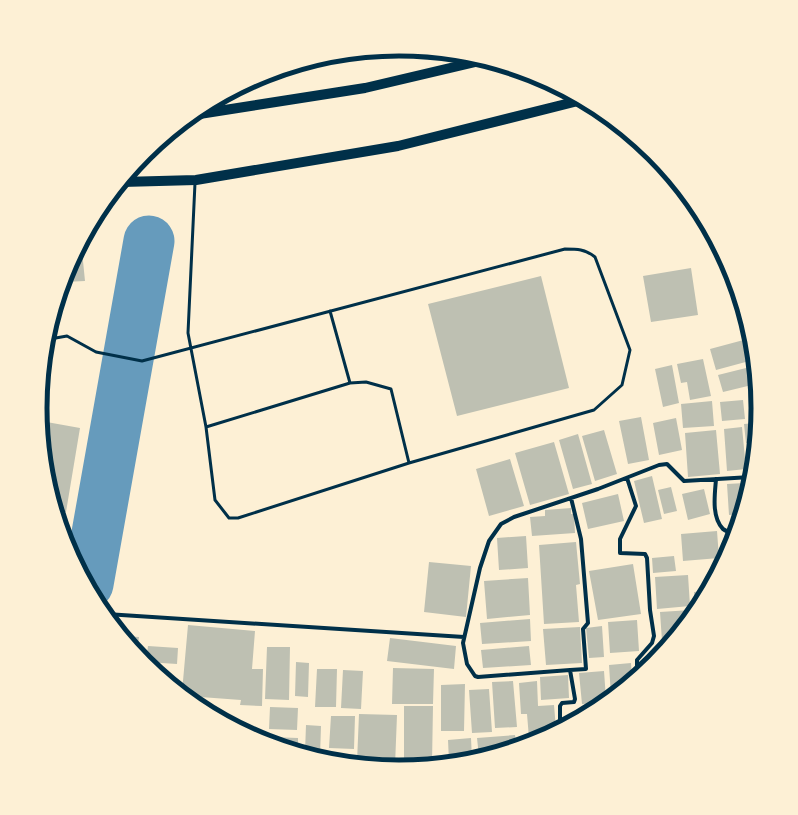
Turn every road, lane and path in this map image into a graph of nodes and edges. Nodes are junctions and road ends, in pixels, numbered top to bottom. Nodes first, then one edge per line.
1 (472, 63) edge
2 (573, 102) edge
3 (207, 113) edge
4 (196, 180) junction
5 (129, 182) edge
6 (330, 311) junction
7 (54, 338) edge
8 (191, 348) junction
9 (350, 383) junction
10 (206, 427) junction
11 (409, 463) junction
12 (744, 477) edge
13 (627, 478) junction
14 (716, 479) junction
15 (571, 498) junction
16 (728, 532) edge
17 (115, 615) edge
18 (464, 637) junction
19 (637, 666) edge
20 (570, 670) junction
21 (560, 720) edge

1 - 3 main road
2 - 4 main road
4 - 5 main road
4 - 8 lane
6 - 8 lane
6 - 9 lane
6 - 11 lane
7 - 8 lane
8 - 10 lane
9 - 10 lane
9 - 11 lane
10 - 11 lane
12 - 14 street
13 - 14 street
13 - 15 street
13 - 19 street
14 - 16 street
15 - 18 street
15 - 20 street
17 - 18 street
18 - 20 street
20 - 21 street

